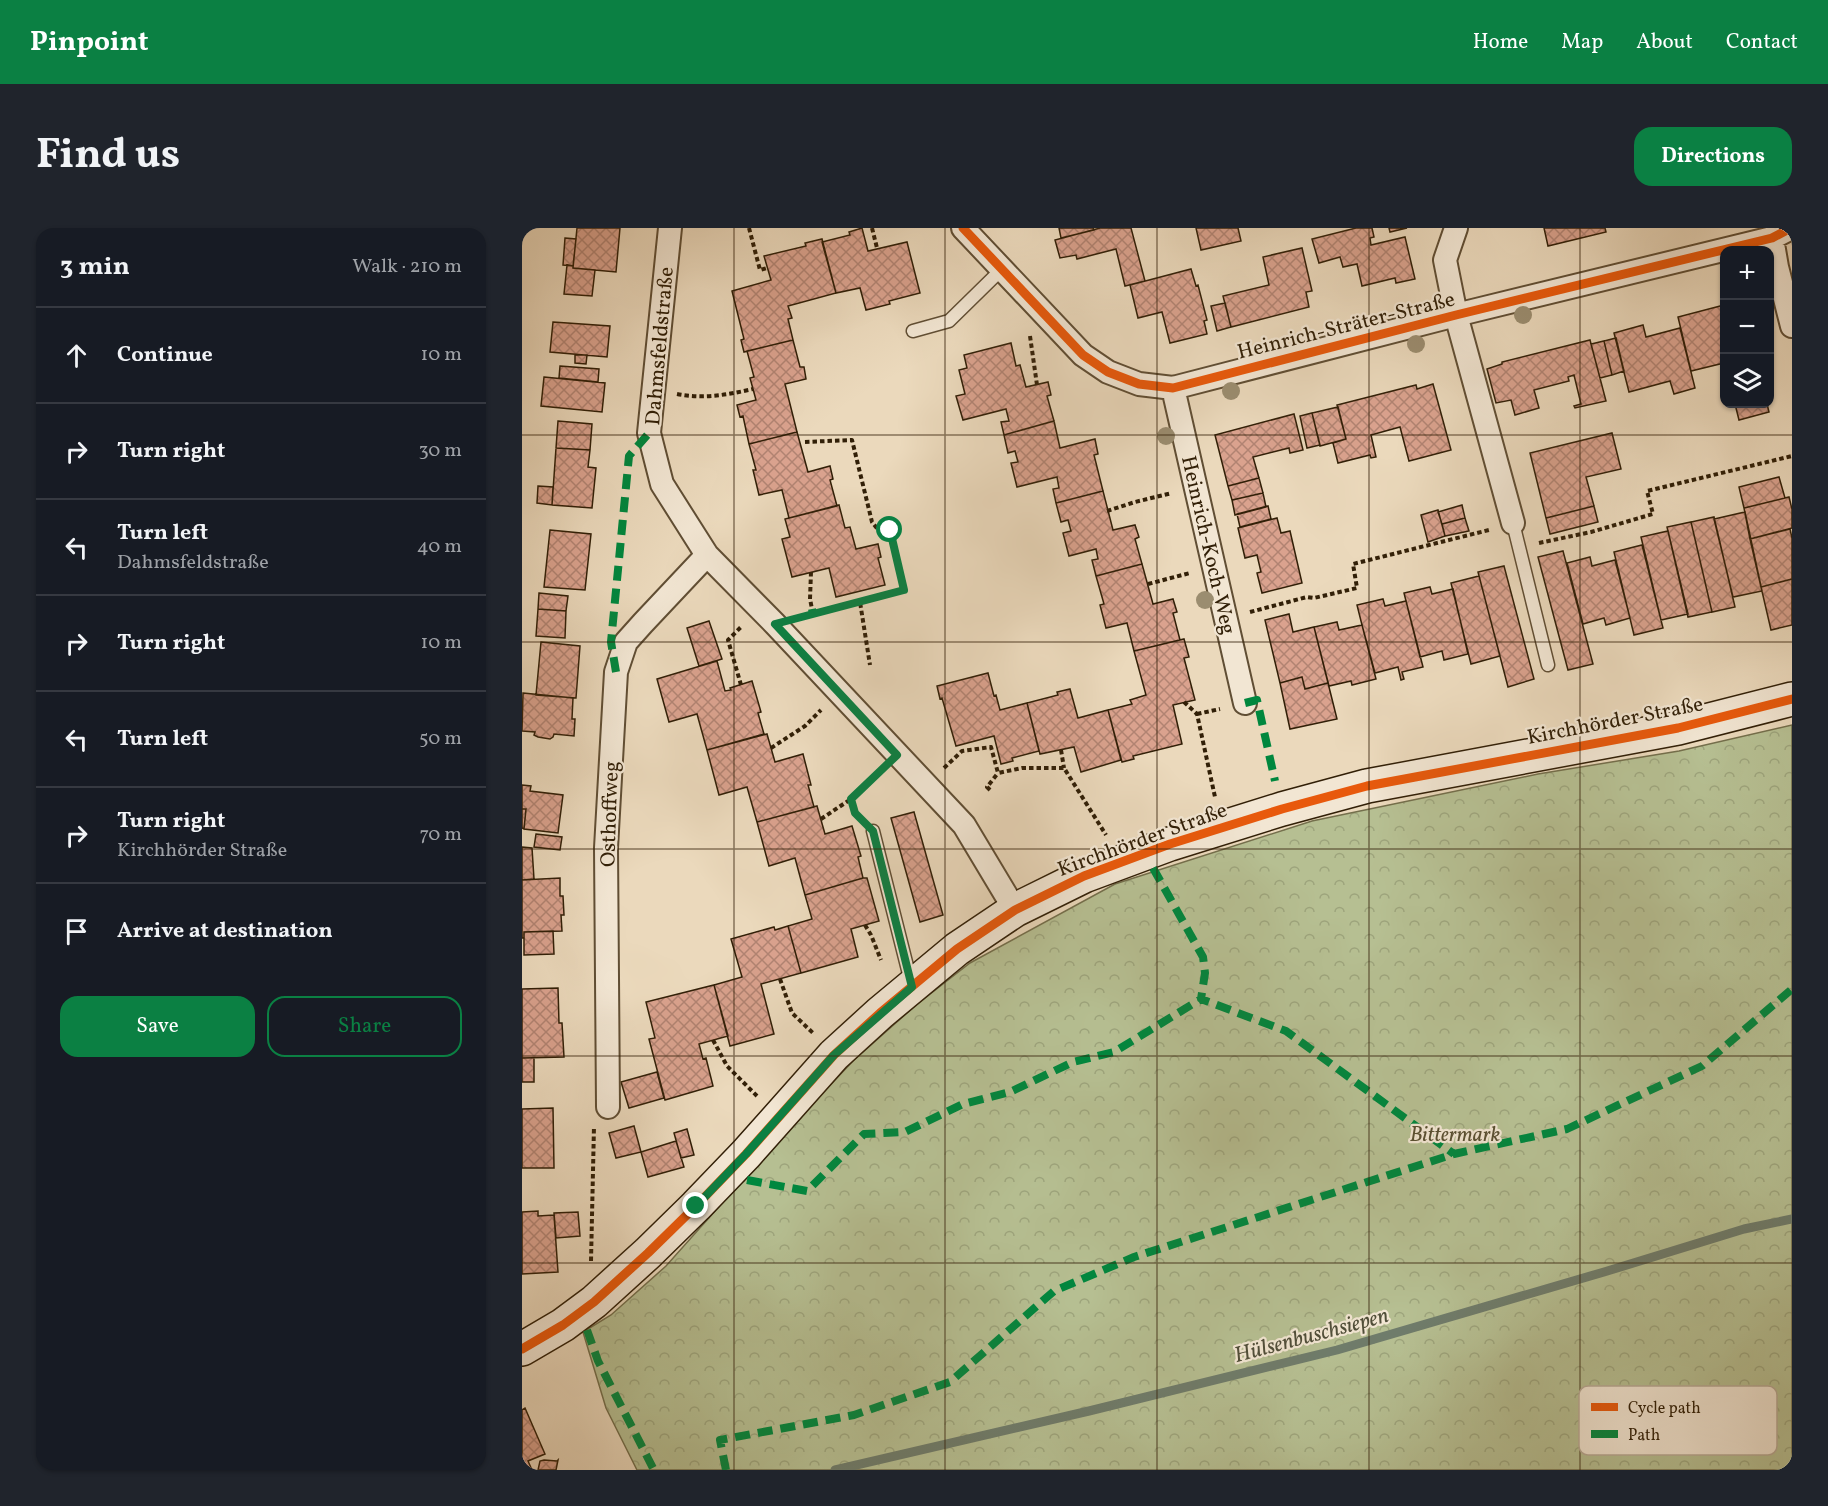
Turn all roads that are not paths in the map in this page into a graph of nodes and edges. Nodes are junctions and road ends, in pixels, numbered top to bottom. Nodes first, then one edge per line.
1 (670, 228) edge
2 (963, 228) edge
3 (1456, 228) edge
4 (1782, 233) edge
5 (1001, 270) junction
6 (1456, 315) junction
7 (1792, 326) edge
8 (913, 331) dead end
9 (1173, 388) junction
10 (1513, 523) joint
11 (707, 555) junction
12 (1548, 665) dead end
13 (1792, 699) edge
14 (1245, 703) dead end
15 (873, 831) road end
16 (1015, 909) junction
17 (912, 987) junction
18 (608, 1107) road end
19 (522, 1349) edge

1 - 11 street, Dahmsfeldstraße
2 - 5 street, Heinrich-Sträter-Straße
3 - 6 street
4 - 6 street, Heinrich-Sträter-Straße
4 - 7 street
5 - 8 lane
5 - 9 street, Heinrich-Sträter-Straße
6 - 9 street, Heinrich-Sträter-Straße
6 - 10 street, Heinrich-Sträter-Straße
9 - 14 street, Heinrich-Koch-Weg
10 - 12 lane
11 - 16 street, Dahmsfeldstraße
11 - 18 street, Osthoffweg
13 - 16 main road, Kirchhörder Straße
15 - 17 lane
16 - 17 main road, Kirchhörder Straße
17 - 19 main road, Kirchhörder Straße

